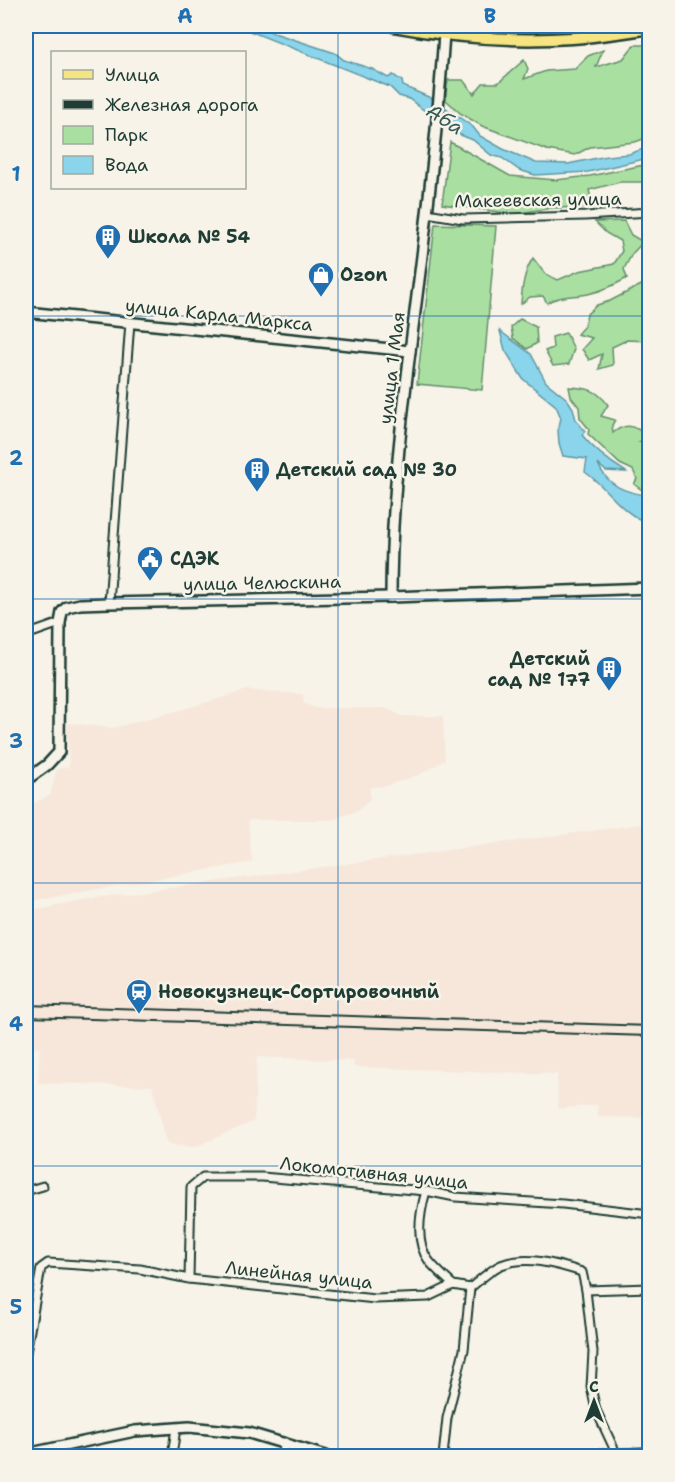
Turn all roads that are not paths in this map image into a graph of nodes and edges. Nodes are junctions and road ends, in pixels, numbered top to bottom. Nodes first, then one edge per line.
1 (393, 26) edge
2 (650, 28) edge
3 (444, 34) junction
4 (650, 212) edge
5 (428, 213) junction
6 (26, 312) edge
7 (130, 322) junction
8 (410, 351) junction
9 (650, 588) edge
10 (391, 597) junction
11 (109, 603) junction
12 (60, 623) junction
13 (26, 635) edge
14 (26, 780) edge
15 (43, 1186) dead end
16 (26, 1191) edge
17 (426, 1191) junction
18 (650, 1214) edge
19 (189, 1279) junction
20 (453, 1285) junction
21 (470, 1287) junction
22 (650, 1288) edge
23 (586, 1290) junction
24 (26, 1353) edge
25 (176, 1428) junction
26 (285, 1442) junction
27 (650, 1453) edge
28 (26, 1454) edge
29 (617, 1455) junction
30 (172, 1456) edge
31 (282, 1456) edge
32 (322, 1456) edge
33 (443, 1456) edge
34 (592, 1456) edge

1 - 3 main road
2 - 3 main road
3 - 5 street, улица 1 Мая
4 - 5 street, Макеевская улица
5 - 8 street, улица 1 Мая
6 - 7 street, улица Карла Маркса
7 - 8 street, улица Карла Маркса
7 - 11 street
8 - 10 street, улица 1 Мая
9 - 10 street, улица Челюскина
10 - 11 street, улица Челюскина
11 - 12 street, улица Челюскина
12 - 13 street
12 - 14 street
15 - 16 street
17 - 18 street, Локомотивная улица
17 - 19 street, Локомотивная улица
17 - 20 street
19 - 20 street, Линейная улица
19 - 24 street, Линейная улица
20 - 21 street
21 - 23 street
21 - 33 street
22 - 23 street
23 - 29 street
25 - 26 street
25 - 28 street
25 - 30 street
26 - 31 street
26 - 32 street
27 - 29 street
29 - 34 street

